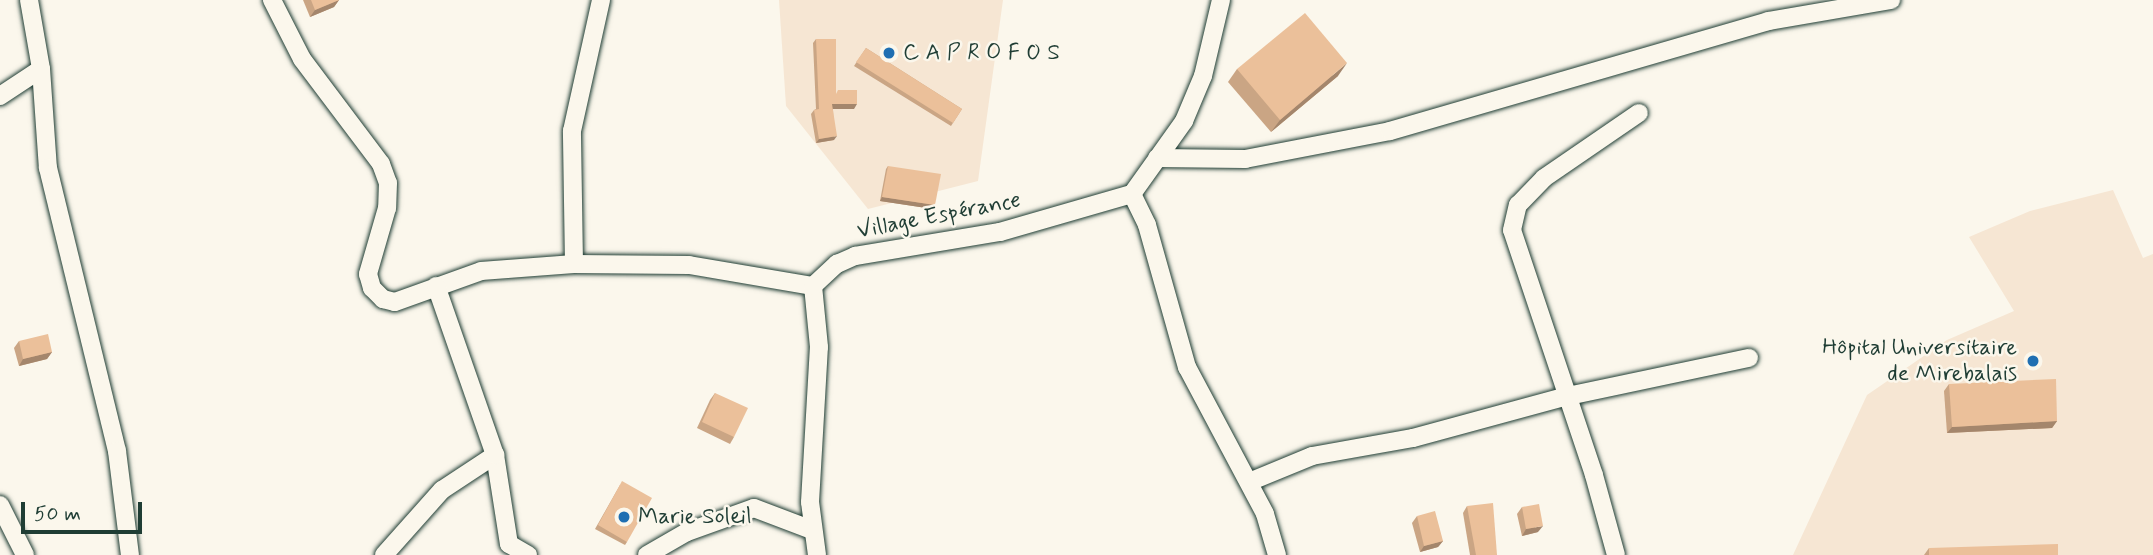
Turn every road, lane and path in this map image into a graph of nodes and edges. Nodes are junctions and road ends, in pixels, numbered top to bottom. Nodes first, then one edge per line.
1 (29, 0) edge
2 (272, 0) edge
3 (601, 0) edge
4 (1221, 0) edge
5 (1891, 0) edge
6 (41, 69) junction
7 (0, 96) edge
8 (1639, 113) dead end
9 (1157, 158) junction
10 (1132, 194) junction
11 (574, 264) junction
12 (436, 286) junction
13 (813, 286) junction
14 (1749, 358) dead end
15 (1568, 396) junction
16 (495, 455) junction
17 (1249, 482) junction
18 (0, 505) edge
19 (812, 530) junction
20 (25, 555) edge
21 (130, 555) edge
22 (384, 555) edge
23 (528, 555) edge
24 (647, 555) edge
25 (817, 555) edge
26 (1277, 555) edge
27 (1616, 555) edge

1 - 6 street
2 - 12 street
3 - 11 street
4 - 9 street
5 - 9 street
6 - 7 street
6 - 21 street
8 - 15 street
9 - 10 street
10 - 13 street, Village Espérance
10 - 17 street
11 - 12 street
11 - 13 street
12 - 16 street
13 - 19 street
14 - 15 street
15 - 17 street
15 - 27 street
16 - 22 street
16 - 23 street
17 - 26 street
18 - 20 street
19 - 24 street
19 - 25 street

